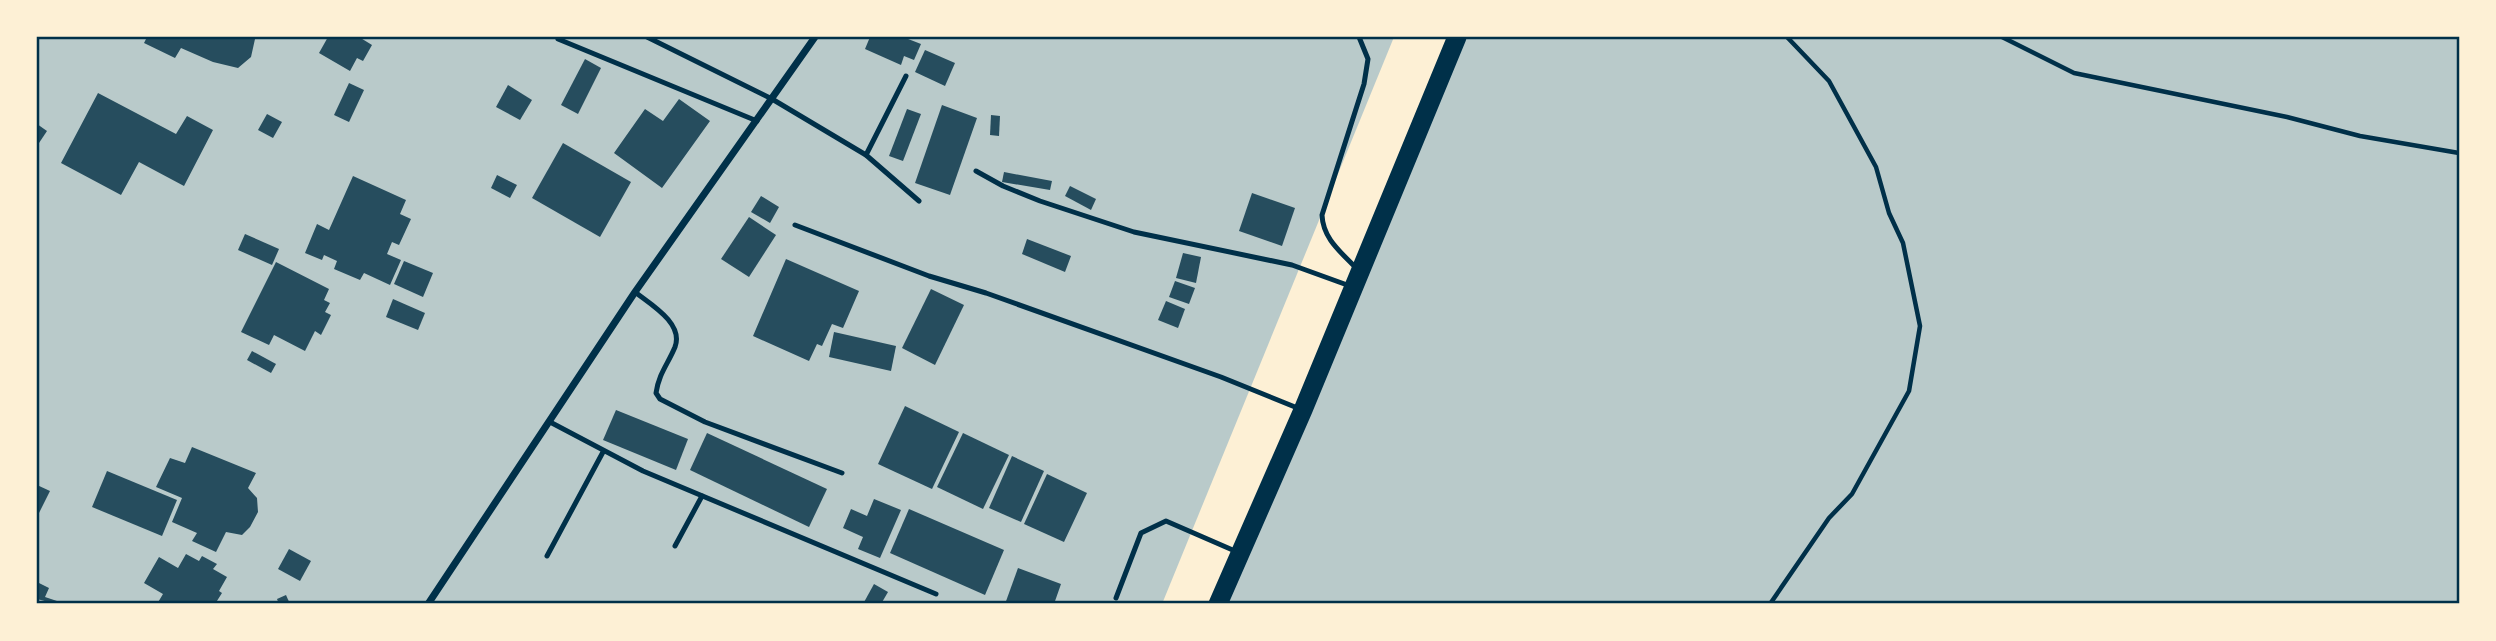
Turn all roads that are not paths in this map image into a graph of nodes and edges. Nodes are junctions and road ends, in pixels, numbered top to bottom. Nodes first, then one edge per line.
1 (647, 37) edge
2 (815, 37) edge
3 (1359, 37) edge
4 (1457, 37) edge
5 (558, 39) dead end
6 (905, 76) dead end
7 (772, 99) junction
8 (757, 121) junction
9 (866, 155) junction
10 (976, 171) dead end
11 (919, 201) dead end
12 (795, 225) dead end
13 (1356, 279) junction
14 (635, 292) junction
15 (1303, 410) junction
16 (550, 422) junction
17 (603, 452) junction
18 (842, 473) dead end
19 (702, 496) junction
20 (676, 546) dead end
21 (1241, 553) junction
22 (547, 556) dead end
23 (936, 594) dead end
24 (1116, 598) dead end
25 (428, 604) edge
26 (1218, 604) edge

1 - 7 lane
2 - 7 street
3 - 13 lane
4 - 13 highway
5 - 8 lane
6 - 9 lane
7 - 8 street
7 - 9 lane
8 - 14 street
9 - 11 lane
10 - 13 lane
12 - 15 lane
13 - 15 highway
14 - 16 street
14 - 18 lane
15 - 21 highway
16 - 17 lane
16 - 25 street
17 - 19 lane
17 - 22 lane
19 - 20 lane
19 - 23 lane
21 - 24 lane
21 - 26 highway

